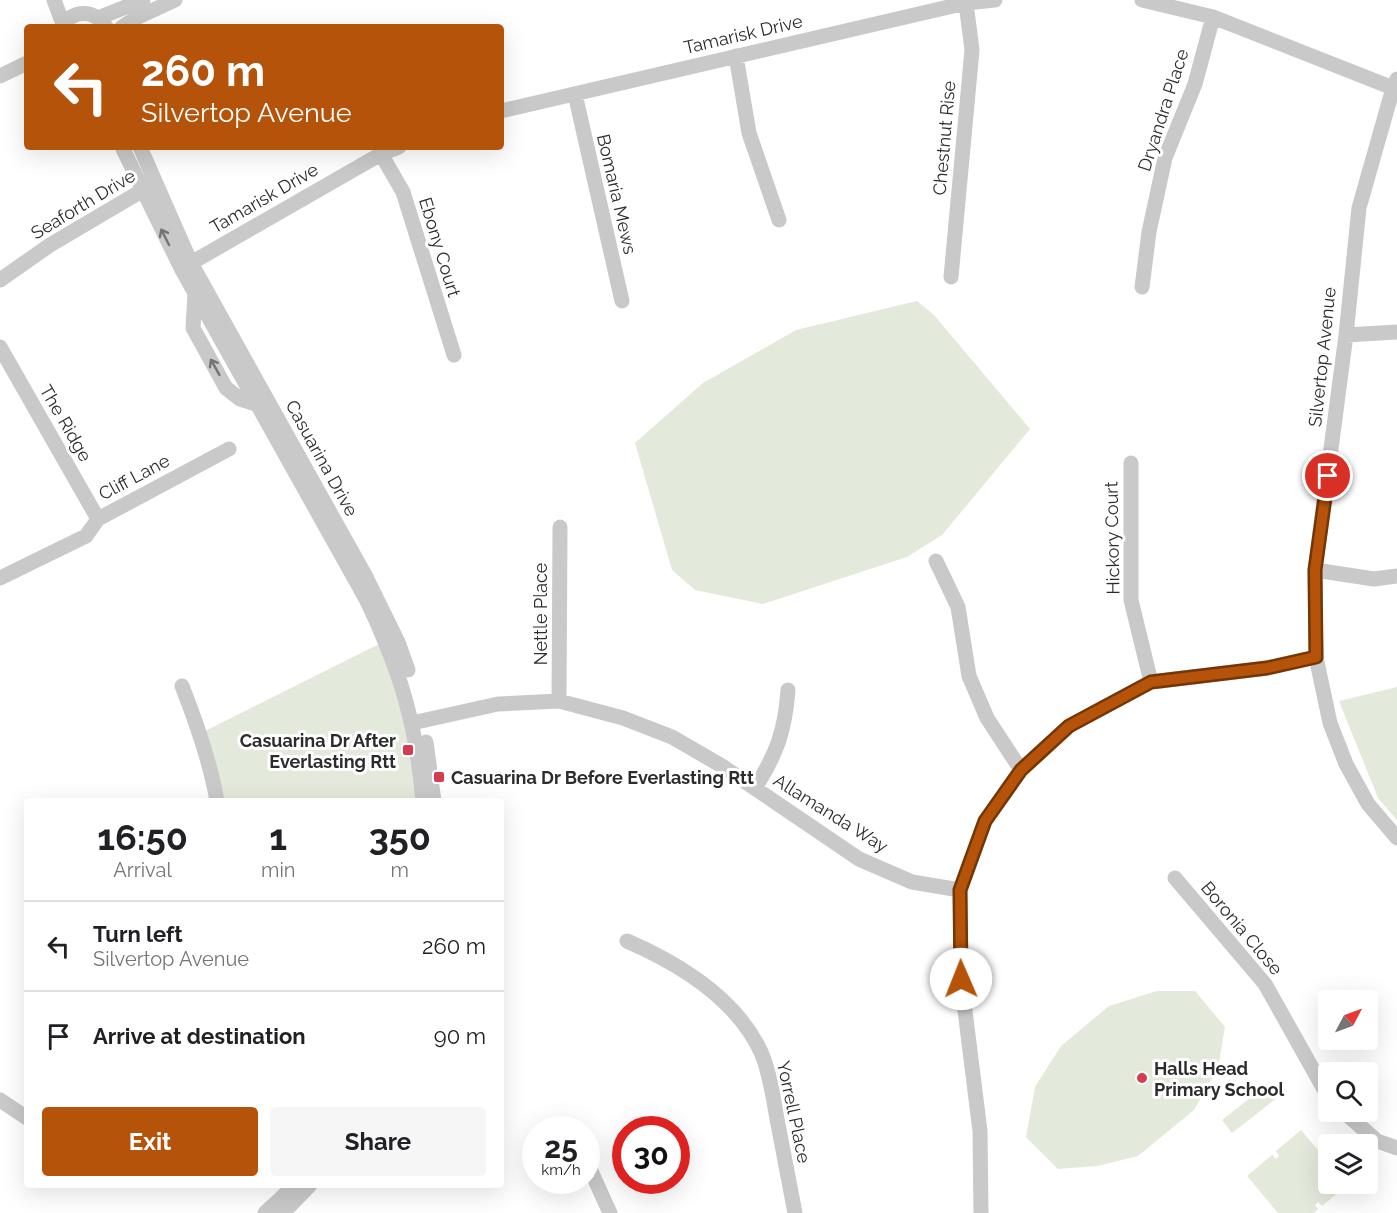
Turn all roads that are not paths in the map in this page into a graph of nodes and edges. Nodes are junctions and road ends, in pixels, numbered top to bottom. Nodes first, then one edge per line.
1 (54, 0) edge
2 (142, 0) edge
3 (175, 0) edge
4 (995, 0) edge
5 (1142, 0) edge
6 (966, 3) junction
7 (79, 7) edge
8 (1213, 17) junction
9 (102, 22) edge
10 (62, 24) edge
11 (63, 24) edge
12 (127, 24) edge
13 (735, 56) junction
14 (24, 65) edge
15 (0, 76) edge
16 (1395, 83) edge
17 (575, 94) junction
18 (504, 110) edge
19 (124, 150) edge
20 (141, 150) edge
21 (391, 150) edge
22 (381, 154) junction
23 (149, 187) junction
24 (779, 220) dead end
25 (186, 265) junction
26 (951, 278) dead end
27 (0, 280) edge
28 (1142, 287) dead end
29 (622, 301) dead end
30 (1397, 332) edge
31 (1346, 335) junction
32 (0, 347) edge
33 (454, 355) dead end
34 (229, 449) dead end
35 (1131, 462) dead end
36 (98, 519) junction
37 (560, 527) dead end
38 (936, 561) dead end
39 (1315, 570) junction
40 (1397, 576) edge
41 (0, 578) edge
42 (1316, 657) junction
43 (1151, 682) junction
44 (182, 686) dead end
45 (788, 690) dead end
46 (559, 701) junction
47 (418, 723) junction
48 (1021, 770) junction
49 (755, 788) junction
50 (216, 798) edge
51 (423, 798) edge
52 (433, 798) edge
53 (1397, 838) edge
54 (1175, 878) dead end
55 (960, 890) junction
56 (627, 941) dead end
57 (1318, 1078) edge
58 (0, 1100) edge
59 (24, 1116) edge
60 (1355, 1122) edge
61 (1397, 1148) edge
62 (292, 1188) edge
63 (307, 1188) edge
64 (600, 1191) edge
65 (265, 1213) edge
66 (283, 1213) edge
67 (610, 1213) edge
68 (795, 1213) edge
69 (981, 1213) edge

1 - 10 street
2 - 9 street
3 - 12 street
4 - 6 street, Tamarisk Drive
5 - 8 street
6 - 13 street, Tamarisk Drive
6 - 26 street, Chestnut Rise
7 - 9 street
7 - 11 street
8 - 16 street
8 - 28 street, Dryandra Place
13 - 17 street, Tamarisk Drive
13 - 24 street
14 - 15 street
16 - 31 street, Silvertop Avenue
17 - 18 street, Tamarisk Drive
17 - 29 street, Bomaria Mews
19 - 23 street, Casuarina Drive
20 - 23 street, Casuarina Drive
21 - 22 street, Tamarisk Drive
22 - 25 street, Tamarisk Drive
22 - 33 street, Ebony Court
23 - 25 street, Casuarina Drive
23 - 27 street, Seaforth Drive
47 -> 25 street, Casuarina Drive
25 - 47 street, Casuarina Drive
30 - 31 street
31 - 39 street, Silvertop Avenue
32 - 36 street, The Ridge
34 - 36 street, Cliff Lane
35 - 43 street, Hickory Court
36 - 41 street, Cliff Lane
37 - 46 street, Nettle Place
38 - 48 street
39 - 40 street
39 - 42 street, Silvertop Avenue
42 - 43 street
42 - 53 street, Silvertop Avenue
43 - 48 street
44 - 50 street
45 - 49 street
46 - 47 street, Allamanda Way
46 - 49 street, Allamanda Way
47 - 51 street, Casuarina Drive
47 - 52 street, Casuarina Drive
48 - 55 street
49 - 55 street, Allamanda Way
54 - 57 street, Boronia Close
55 - 69 street
56 - 68 street, Yorrell Place
58 - 59 street
60 - 61 street
62 - 65 street
63 - 66 street
64 - 67 street

